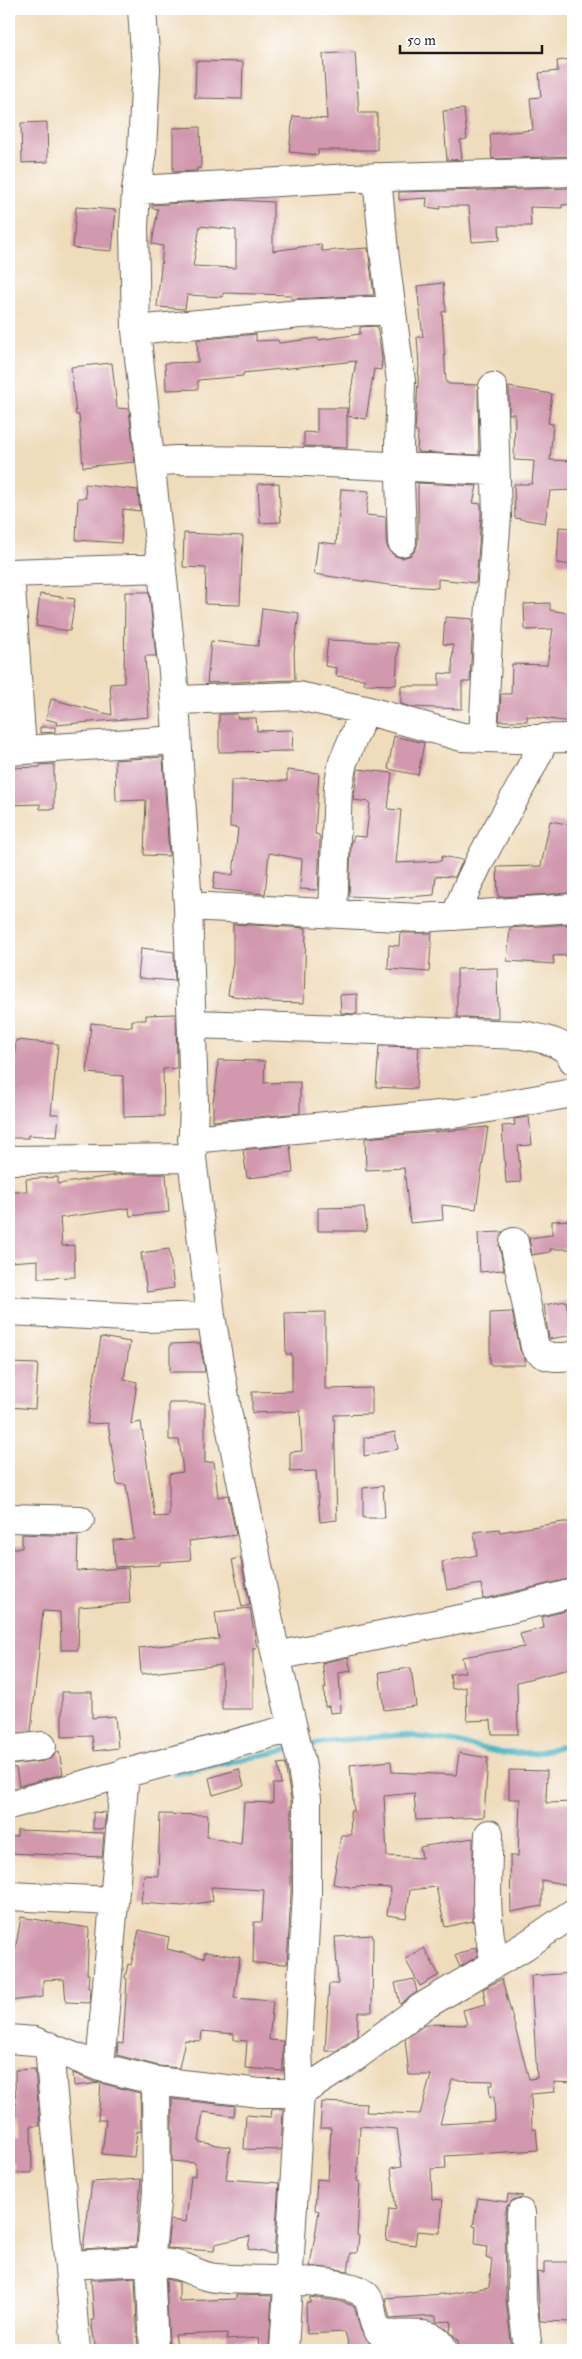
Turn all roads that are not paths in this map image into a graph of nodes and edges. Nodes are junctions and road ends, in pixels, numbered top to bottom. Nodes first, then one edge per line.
1 (142, 9) edge
2 (573, 172) edge
3 (377, 177) junction
4 (136, 190) junction
5 (392, 310) junction
6 (136, 330) junction
7 (493, 387) dead end
8 (151, 462) junction
9 (400, 468) junction
10 (495, 471) junction
11 (402, 542) dead end
12 (162, 568) junction
13 (9, 573) edge
14 (175, 700) junction
15 (365, 710) junction
16 (483, 738) junction
17 (545, 738) junction
18 (573, 738) edge
19 (178, 740) junction
20 (16, 750) edge
21 (188, 906) junction
22 (573, 908) edge
23 (333, 913) junction
24 (456, 916) junction
25 (192, 1024) junction
26 (573, 1060) edge
27 (573, 1093) edge
28 (192, 1148) junction
29 (9, 1160) edge
30 (514, 1242) dead end
31 (9, 1311) edge
32 (211, 1316) junction
33 (573, 1356) edge
34 (9, 1518) edge
35 (80, 1520) dead end
36 (573, 1593) edge
37 (276, 1656) junction
38 (295, 1738) junction
39 (42, 1746) dead end
40 (9, 1750) edge
41 (125, 1772) junction
42 (9, 1805) edge
43 (489, 1834) dead end
44 (9, 1896) edge
45 (114, 1901) junction
46 (573, 1913) edge
47 (562, 1931) edge
48 (495, 1962) junction
49 (9, 2039) edge
50 (49, 2046) junction
51 (100, 2067) junction
52 (156, 2081) junction
53 (300, 2093) junction
54 (520, 2213) dead end
55 (150, 2262) junction
56 (69, 2265) junction
57 (288, 2282) junction
58 (76, 2350) edge
59 (154, 2350) edge
60 (284, 2350) edge
61 (443, 2350) edge
62 (528, 2350) edge

1 - 4 street
2 - 3 street
3 - 4 street
3 - 5 street
4 - 6 street
5 - 6 street
5 - 9 street
6 - 8 street
7 - 10 street
8 - 9 street
8 - 12 street
9 - 10 street
9 - 11 street
10 - 16 street
12 - 13 street
12 - 14 street
13 - 20 street
14 - 15 street
14 - 19 street
15 - 16 street
15 - 23 street
16 - 17 street
17 - 18 street
17 - 24 street
19 - 20 street
19 - 21 street
21 - 23 street
21 - 25 street
22 - 24 street
23 - 24 street
25 - 26 street
25 - 28 street
27 - 28 street
28 - 29 street
28 - 32 street
30 - 33 street
31 - 32 street
32 - 37 street
34 - 35 street
36 - 37 street
37 - 38 street
38 - 41 street
38 - 53 street
39 - 40 street
41 - 42 street
41 - 45 street
43 - 48 street
44 - 45 street
45 - 51 street
46 - 47 street
47 - 48 street
48 - 53 street
49 - 50 street
50 - 51 street
50 - 56 street
51 - 52 street
52 - 53 street
52 - 55 street
53 - 57 street
54 - 62 street
55 - 56 street
55 - 57 street
55 - 59 street
56 - 58 street
57 - 60 street
57 - 61 street

